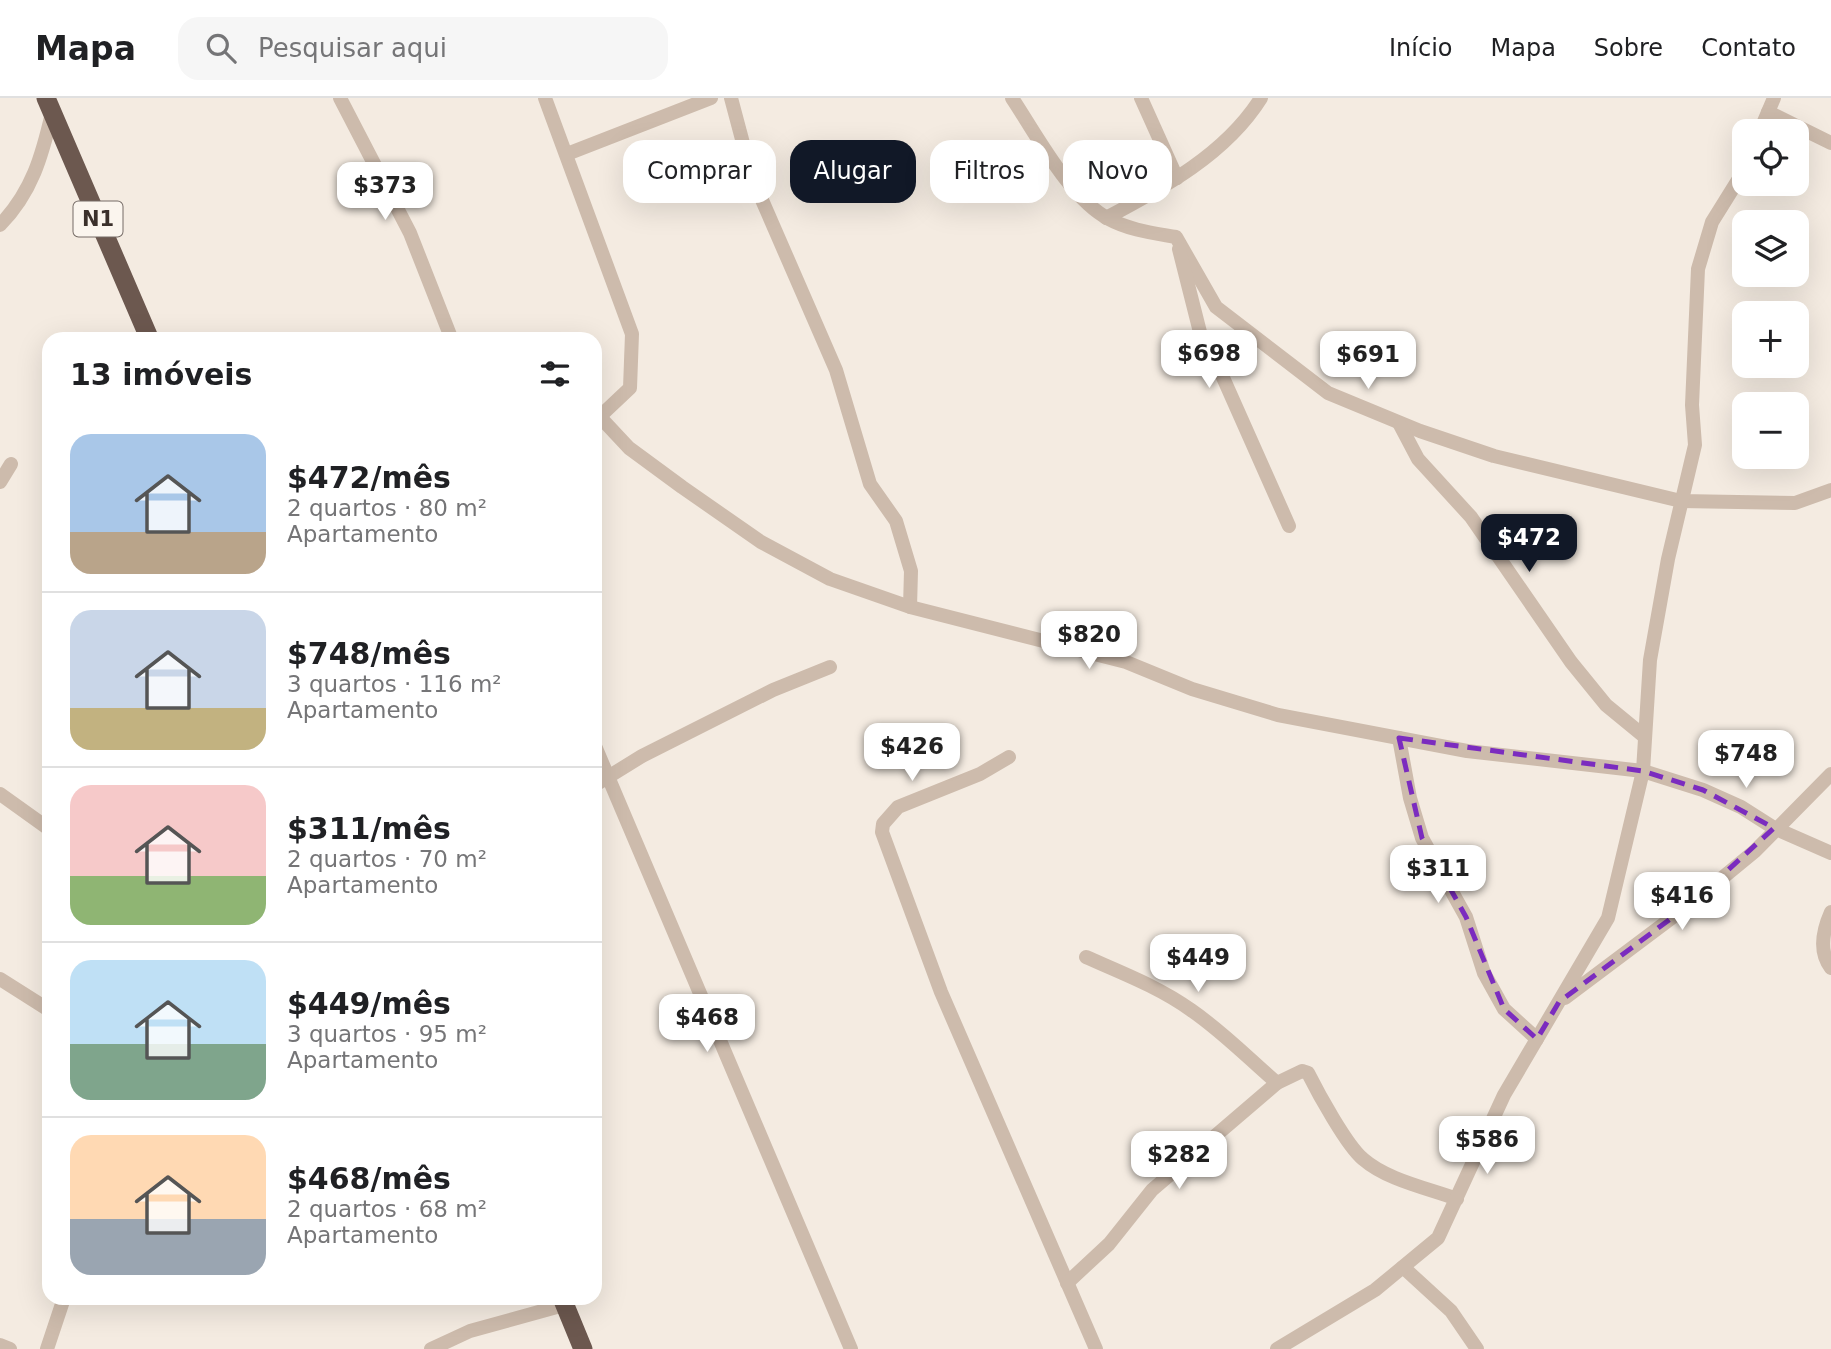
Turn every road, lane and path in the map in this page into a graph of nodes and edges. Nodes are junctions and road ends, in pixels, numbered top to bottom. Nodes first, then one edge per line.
1 (340, 98) edge
2 (545, 98) edge
3 (711, 98) edge
4 (731, 98) edge
5 (1012, 98) edge
6 (1141, 98) edge
7 (1261, 98) edge
8 (1774, 98) edge
9 (49, 105) edge
10 (1768, 112) junction
11 (1765, 119) edge
12 (1831, 143) edge
13 (567, 155) junction
14 (1177, 178) junction
15 (1732, 190) edge
16 (1106, 218) junction
17 (0, 225) edge
18 (1176, 237) junction
19 (147, 332) edge
20 (449, 332) edge
21 (602, 414) edge
22 (1399, 423) junction
23 (602, 424) edge
24 (10, 464) dead end
25 (0, 482) edge
26 (1831, 490) edge
27 (1681, 501) junction
28 (1289, 526) dead end
29 (910, 607) junction
30 (830, 667) dead end
31 (1645, 737) junction
32 (1399, 738) junction
33 (1009, 757) dead end
34 (1643, 771) junction
35 (1831, 774) edge
36 (602, 781) edge
37 (602, 784) edge
38 (0, 794) edge
39 (42, 824) edge
40 (1774, 828) junction
41 (1831, 853) edge
42 (1831, 912) edge
43 (1086, 957) dead end
44 (1830, 968) edge
45 (0, 979) edge
46 (1559, 1002) junction
47 (42, 1006) edge
48 (1537, 1039) junction
49 (1277, 1083) junction
50 (1457, 1199) junction
51 (1404, 1267) junction
52 (1067, 1283) junction
53 (62, 1305) edge
54 (554, 1305) edge
55 (564, 1305) edge
56 (1301, 1343) edge
57 (0, 1345) edge
58 (10, 1349) edge
59 (47, 1349) edge
60 (431, 1349) edge
61 (583, 1349) edge
62 (852, 1349) edge
63 (1096, 1349) edge
64 (1278, 1349) edge
65 (1477, 1349) edge

1 - 20 street
2 - 13 street
3 - 13 street
4 - 29 street
5 - 16 street
6 - 14 street
7 - 14 street
8 - 10 street
9 - 17 street
9 - 19 highway, N1
10 - 11 street
10 - 12 street
13 - 21 street
14 - 16 street
15 - 27 street
16 - 18 street
18 - 22 street
18 - 28 street
22 - 27 street
22 - 31 street
23 - 29 street
24 - 25 street
26 - 27 street
27 - 31 street
29 - 32 street
30 - 36 street
31 - 34 street
32 - 34 street
32 - 48 street
33 - 52 street
34 - 40 street
34 - 46 street
35 - 40 street
37 - 62 street
38 - 39 street
40 - 41 street
40 - 46 street
42 - 44 street
43 - 49 street
45 - 47 street
46 - 48 street
48 - 50 street
49 - 50 street
49 - 52 street
50 - 51 street
51 - 56 street
51 - 65 street
52 - 63 street
53 - 59 street
54 - 60 street
55 - 61 highway
56 - 64 street
57 - 58 street

